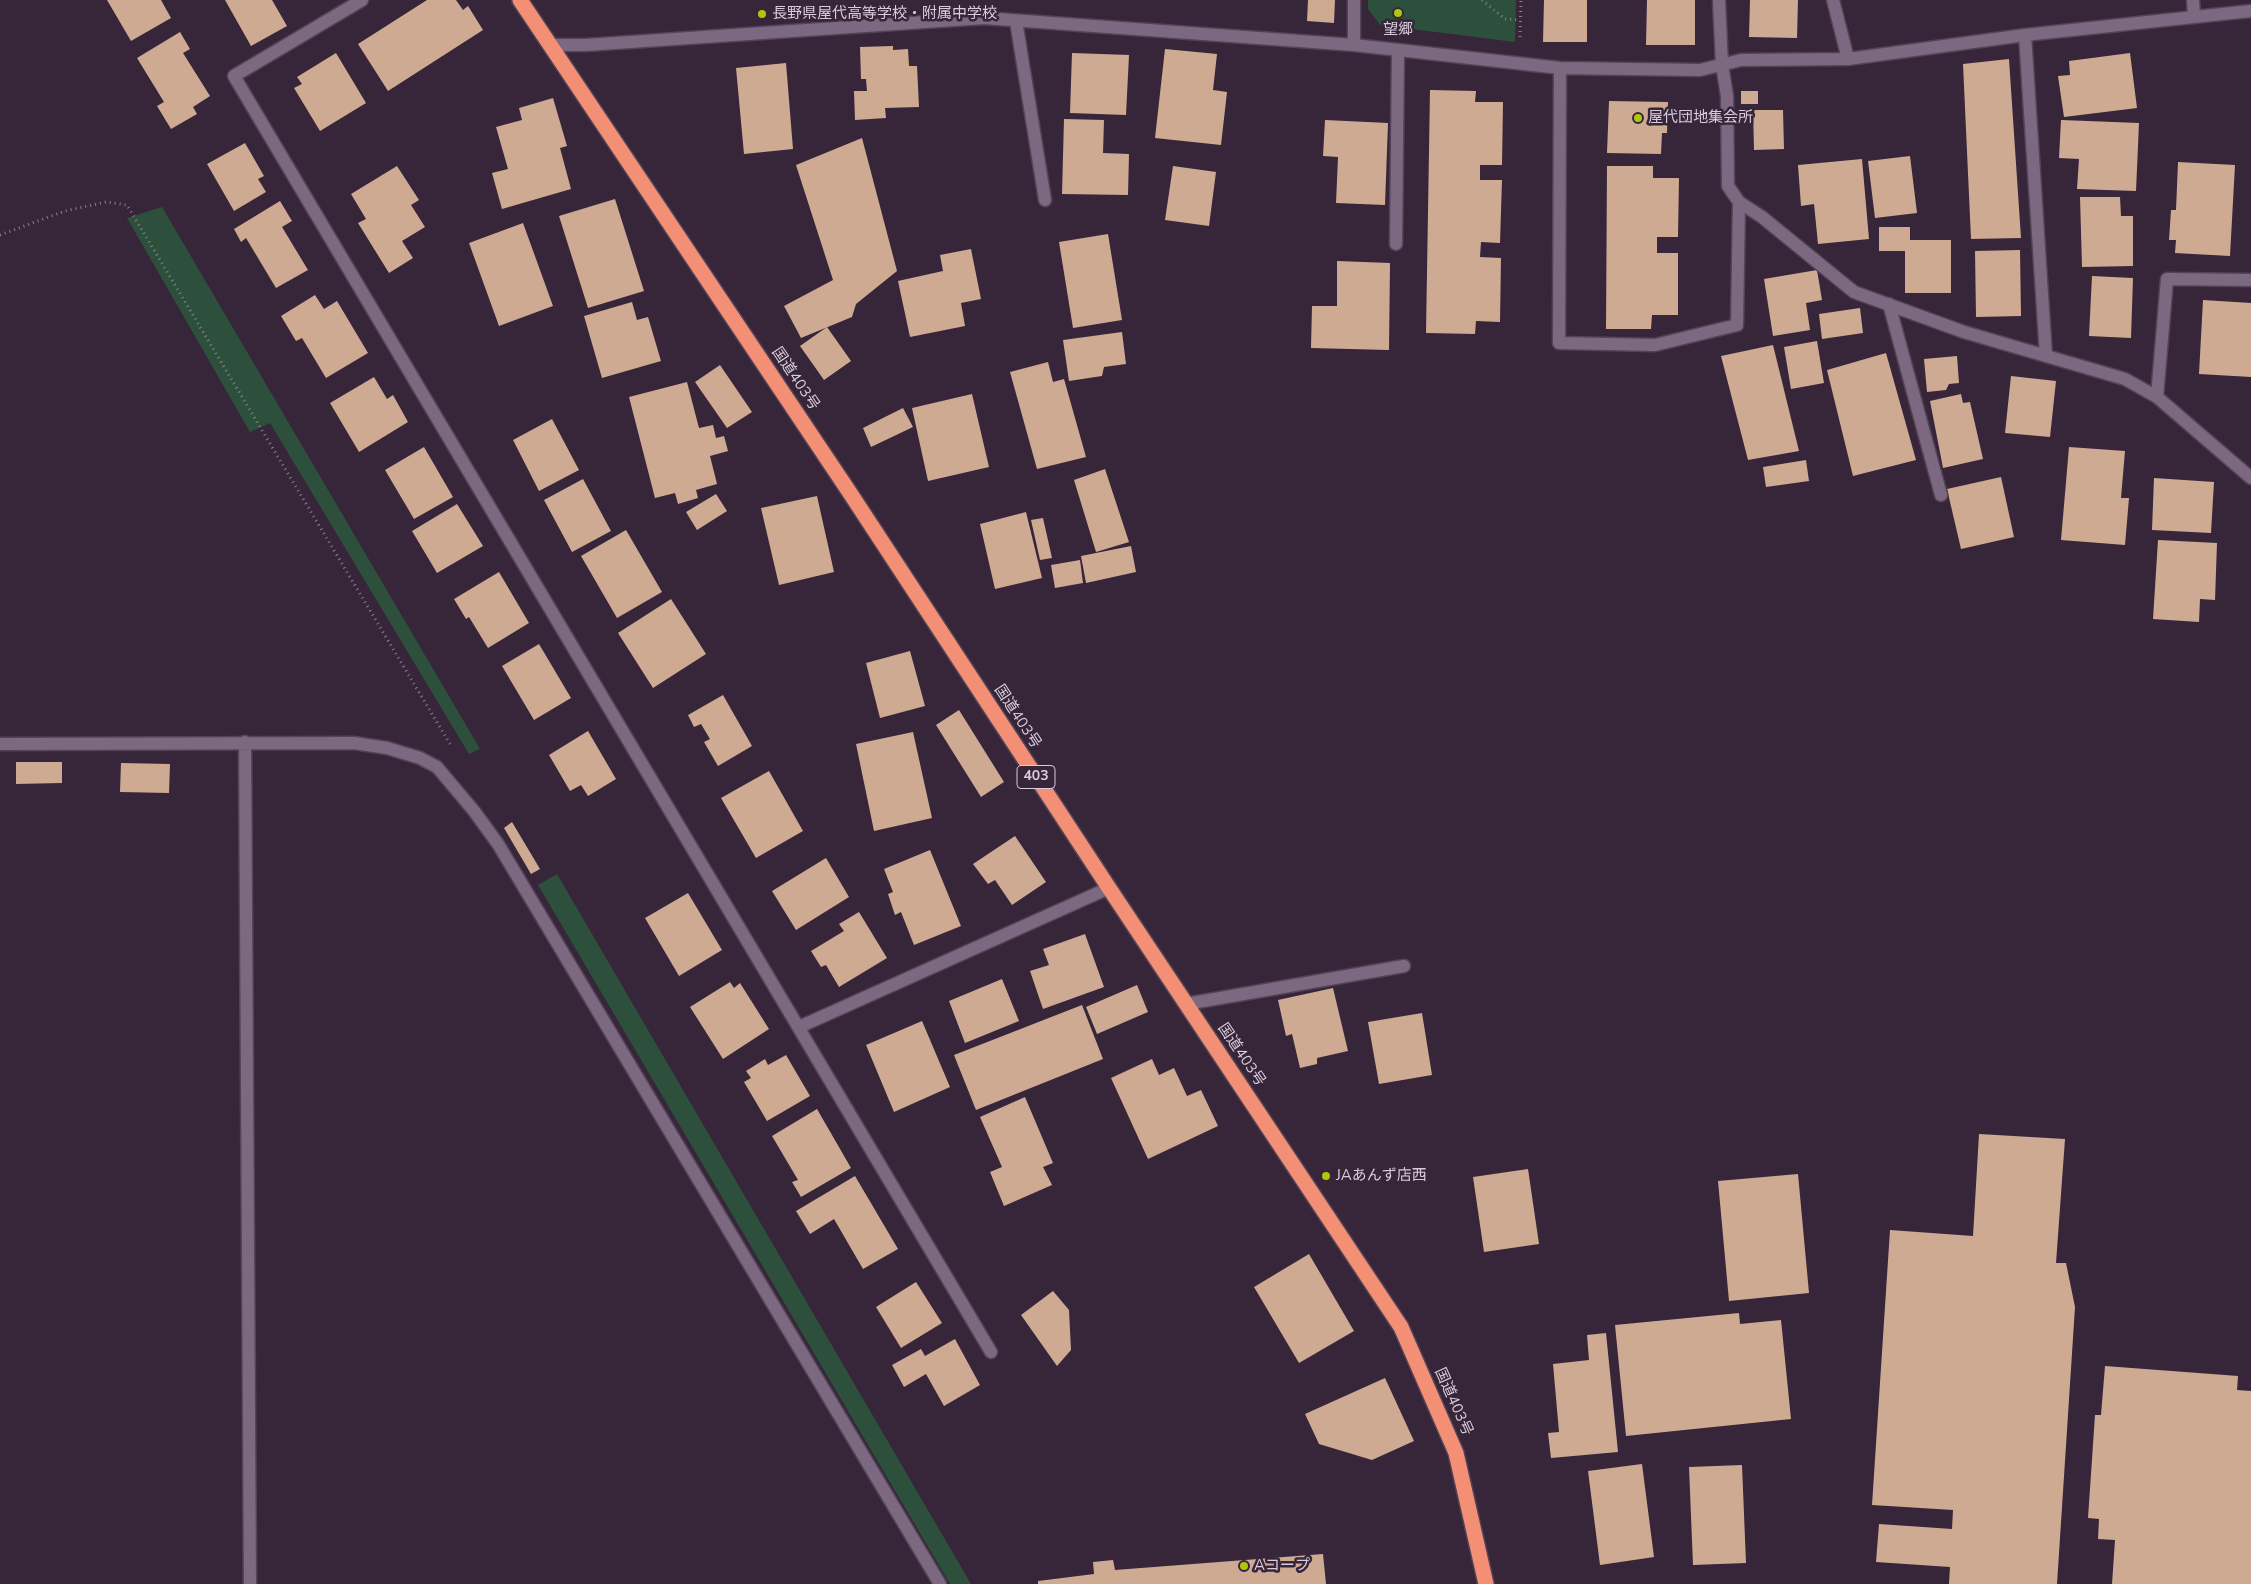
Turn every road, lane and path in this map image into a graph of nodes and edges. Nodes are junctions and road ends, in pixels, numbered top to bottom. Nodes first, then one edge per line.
1 (362, 0) edge
2 (520, 0) edge
3 (1354, 0) edge
4 (1482, 0) edge
5 (1521, 0) edge
6 (1719, 0) edge
7 (1833, 0) edge
8 (2193, 0) edge
9 (2251, 11) edge
10 (2194, 16) junction
11 (1520, 20) junction
12 (1016, 21) junction
13 (2025, 35) junction
14 (552, 45) junction
15 (1354, 45) junction
16 (1398, 50) junction
17 (1848, 59) junction
18 (1520, 63) junction
19 (1722, 65) junction
20 (1560, 68) junction
21 (1045, 200) dead end
22 (1739, 202) junction
23 (0, 235) edge
24 (1396, 244) dead end
25 (2251, 280) edge
26 (1889, 304) junction
27 (2046, 356) junction
28 (2157, 397) junction
29 (2251, 478) edge
30 (1942, 495) dead end
31 (245, 742) junction
32 (0, 744) edge
33 (437, 767) junction
34 (1108, 888) junction
35 (1404, 966) dead end
36 (1186, 1004) junction
37 (799, 1027) junction
38 (991, 1352) dead end
39 (250, 1584) edge
40 (940, 1584) edge
41 (1486, 1584) edge

1 - 37 street
2 - 14 highway, 国道403号 / 403
3 - 15 street
4 - 11 path
5 - 11 path
6 - 19 street
7 - 17 street
8 - 10 street
9 - 10 street
10 - 13 street
11 - 18 path
12 - 14 street
12 - 15 street
12 - 21 street
13 - 17 street
13 - 27 street
14 - 34 highway, 国道403号 / 403
15 - 16 street
16 - 18 street
16 - 24 street
17 - 19 street
18 - 20 street
19 - 20 street
19 - 22 street
20 - 22 street
22 - 26 street
23 - 33 path
25 - 28 street
26 - 27 street
26 - 30 street
27 - 28 street
28 - 29 street
31 - 32 street
31 - 33 street
31 - 39 street
33 - 40 street
34 - 36 highway, 国道403号 / 403
34 - 37 street
35 - 36 street
36 - 41 highway, 国道403号 / 403
37 - 38 street

